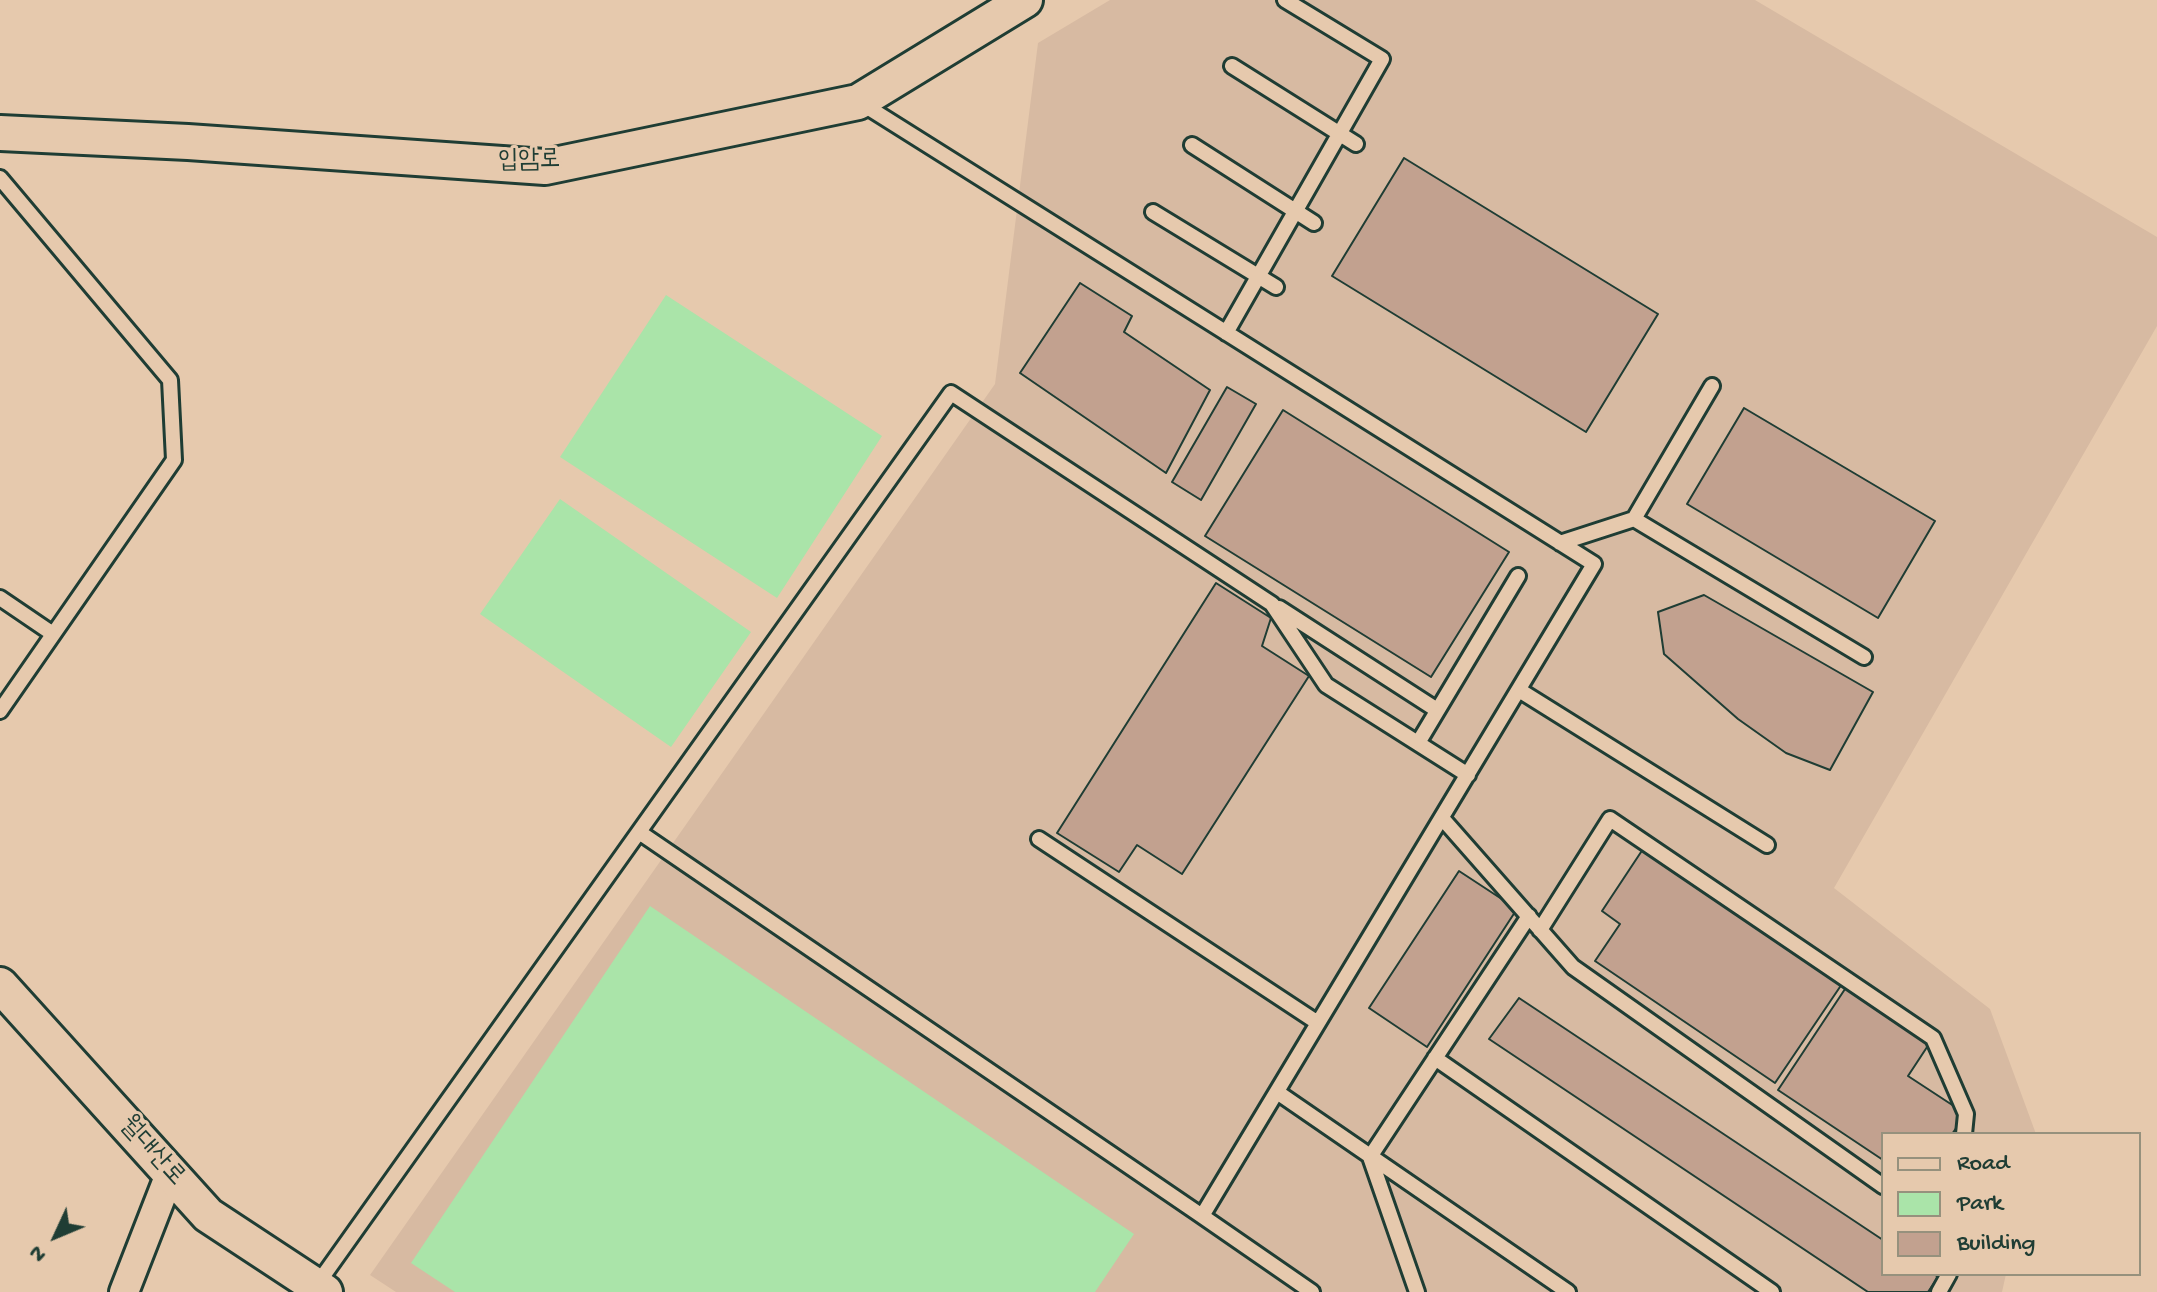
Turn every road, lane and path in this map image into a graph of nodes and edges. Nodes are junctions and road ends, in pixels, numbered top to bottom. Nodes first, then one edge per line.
1 (1025, 0) edge
2 (1285, 0) edge
3 (1232, 66) dead end
4 (858, 102) junction
5 (0, 133) edge
6 (1339, 134) junction
7 (1356, 144) dead end
8 (1192, 145) dead end
9 (0, 178) edge
10 (1296, 211) junction
11 (1153, 212) dead end
12 (1314, 223) dead end
13 (1258, 276) junction
14 (1276, 287) dead end
15 (1226, 333) junction
16 (1712, 386) dead end
17 (1634, 519) junction
18 (1560, 543) junction
19 (1518, 576) dead end
20 (0, 598) edge
21 (1272, 604) junction
22 (53, 634) junction
23 (1864, 657) dead end
24 (1519, 690) junction
25 (1437, 710) junction
26 (0, 711) edge
27 (1418, 743) junction
28 (1468, 775) junction
29 (1442, 818) junction
30 (639, 832) junction
31 (1039, 839) dead end
32 (1767, 845) dead end
33 (1529, 916) junction
34 (1540, 930) junction
35 (0, 985) edge
36 (1318, 1023) junction
37 (1435, 1058) junction
38 (1277, 1092) junction
39 (1964, 1132) edge
40 (1370, 1157) junction
41 (170, 1174) junction
42 (1881, 1185) edge
43 (1202, 1216) junction
44 (320, 1289) edge
45 (124, 1292) edge
46 (1312, 1292) edge
47 (1417, 1292) edge
48 (1568, 1292) edge
49 (1772, 1292) edge

1 - 4 street, 입암로
2 - 6 lane
3 - 6 lane
4 - 5 street, 입암로
4 - 15 lane
6 - 7 lane
6 - 10 lane
8 - 10 lane
9 - 22 lane
10 - 12 lane
10 - 13 lane
11 - 13 lane
13 - 14 lane
13 - 15 lane
15 - 18 lane
16 - 17 lane
17 - 18 lane
17 - 23 lane
18 - 24 lane
19 - 25 lane
20 - 22 lane
21 - 25 lane
21 - 27 lane
21 - 30 lane
22 - 26 lane
24 - 28 lane
24 - 32 lane
25 - 27 lane
27 - 28 lane
28 - 29 lane
29 - 33 lane
29 - 36 lane
30 - 43 lane
30 - 44 lane
31 - 36 lane
33 - 34 lane
33 - 37 lane
34 - 39 lane
34 - 42 lane
35 - 41 street, 월대산로
36 - 38 lane
37 - 40 lane
37 - 49 lane
38 - 40 lane
38 - 43 lane
40 - 47 lane
40 - 48 lane
41 - 44 street, 월대산로
41 - 45 street
43 - 46 lane

